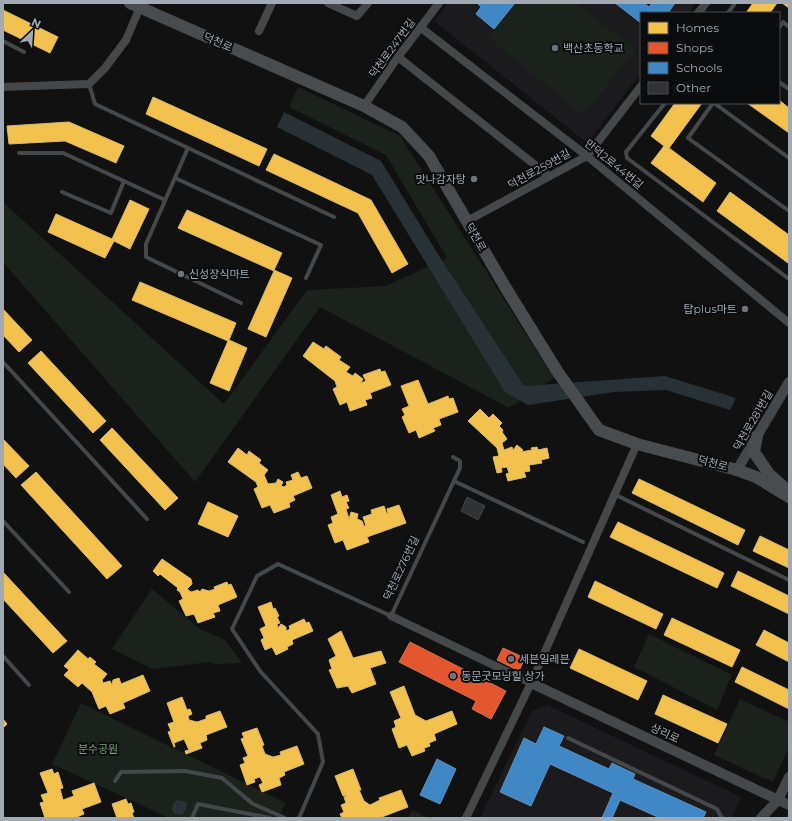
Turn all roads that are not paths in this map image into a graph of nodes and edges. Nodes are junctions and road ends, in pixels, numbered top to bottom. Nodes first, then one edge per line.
1 (272, 3) edge
2 (328, 3) edge
3 (368, 3) edge
4 (439, 3) edge
5 (706, 3) edge
6 (735, 3) edge
7 (137, 4) edge
8 (699, 12) edge
9 (729, 12) edge
10 (780, 26) edge
11 (420, 27) junction
12 (789, 27) edge
13 (259, 31) dead end
14 (3, 41) edge
15 (24, 52) dead end
16 (398, 57) junction
17 (780, 83) edge
18 (90, 84) junction
19 (3, 87) edge
20 (640, 87) edge
21 (789, 89) edge
22 (664, 104) edge
23 (712, 104) edge
24 (714, 104) edge
25 (364, 106) junction
26 (188, 148) junction
27 (19, 153) dead end
28 (588, 156) junction
29 (789, 158) edge
30 (549, 176) junction
31 (175, 178) junction
32 (124, 181) junction
33 (62, 192) dead end
34 (165, 200) junction
35 (789, 211) edge
36 (334, 217) dead end
37 (467, 221) junction
38 (306, 278) dead end
39 (789, 279) edge
40 (241, 303) dead end
41 (789, 323) edge
42 (3, 362) edge
43 (789, 382) edge
44 (757, 436) junction
45 (637, 444) junction
46 (453, 457) dead end
47 (737, 470) junction
48 (454, 481) junction
49 (789, 491) edge
50 (614, 494) junction
51 (789, 497) edge
52 (147, 519) dead end
53 (3, 521) edge
54 (582, 542) dead end
55 (789, 580) edge
56 (69, 592) dead end
57 (390, 616) junction
58 (3, 656) edge
59 (531, 683) junction
60 (29, 685) dead end
61 (568, 738) dead end
62 (789, 777) edge
63 (115, 781) dead end
64 (778, 800) junction
65 (789, 805) edge
66 (192, 818) edge
67 (270, 818) edge
68 (285, 818) edge
69 (299, 818) edge
70 (466, 818) edge
71 (722, 818) edge
72 (761, 818) edge

1 - 13 street
2 - 3 street
4 - 11 street, 덕천로247번길
5 - 8 street
6 - 9 lane
7 - 18 street
7 - 25 main road, 덕천로
10 - 12 lane
11 - 16 street, 덕천로247번길
11 - 28 street, 만덕2로44번길
14 - 15 lane
16 - 25 street, 덕천로247번길
16 - 30 street
17 - 21 lane
18 - 19 street
18 - 26 lane
20 - 28 street, 덕천로259번길
22 - 39 lane
23 - 35 lane
24 - 29 lane
25 - 37 main road, 덕천로
26 - 31 lane
26 - 36 lane
27 - 32 lane
28 - 30 street, 덕천로259번길
28 - 41 street, 만덕2로44번길
30 - 37 street, 덕천로259번길
31 - 34 lane
31 - 38 lane
32 - 33 lane
32 - 34 lane
34 - 40 lane
37 - 45 main road, 덕천로
42 - 52 lane
43 - 44 street, 덕천로281번길
44 - 47 street, 덕천로281번길
44 - 49 main road
45 - 47 main road, 덕천로
45 - 50 street
46 - 48 lane, 덕천로276번길
47 - 51 main road, 덕천로
48 - 54 lane
48 - 57 lane, 덕천로276번길
50 - 55 lane
50 - 59 street
53 - 56 lane
57 - 59 street, 덕천로276번길
57 - 69 lane
58 - 60 lane
59 - 64 street, 상리로
59 - 70 street
61 - 71 lane
62 - 64 street
63 - 68 lane
64 - 65 street, 상리로
64 - 72 street
66 - 67 lane

